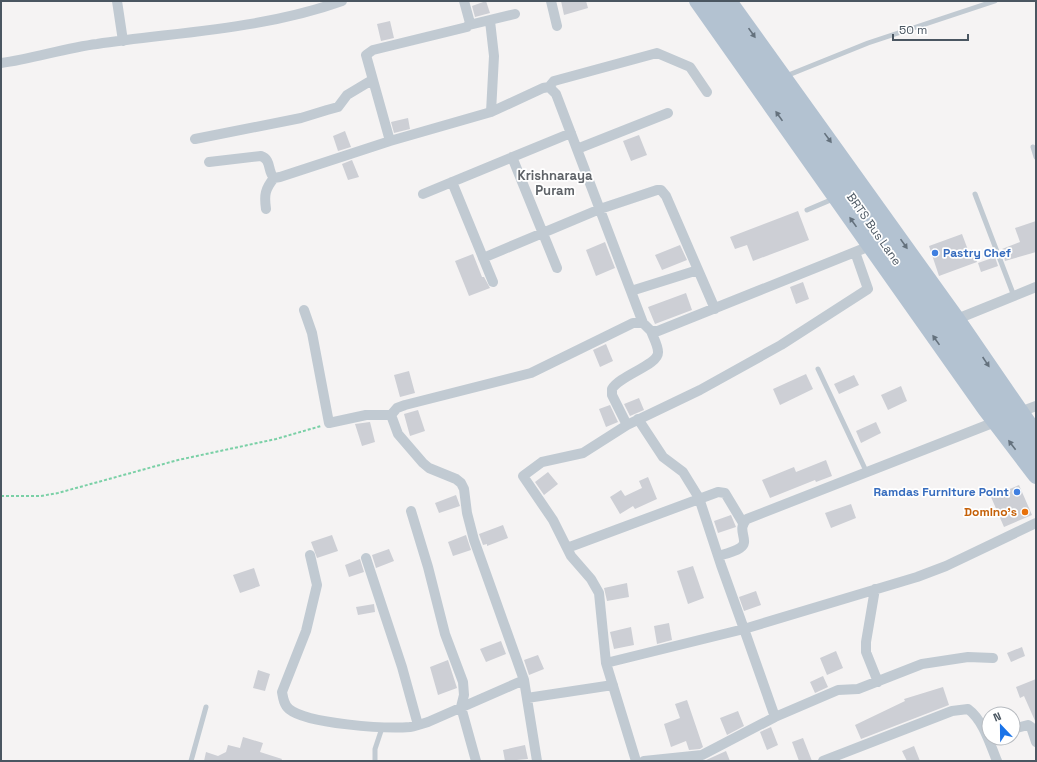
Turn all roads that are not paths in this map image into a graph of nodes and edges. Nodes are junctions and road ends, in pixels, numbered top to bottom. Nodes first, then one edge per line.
1 (117, 1) edge
2 (342, 1) edge
3 (464, 1) edge
4 (551, 1) edge
5 (697, 1) edge
6 (714, 1) edge
7 (729, 1) edge
8 (996, 1) edge
9 (515, 14) dead end
10 (490, 21) junction
11 (469, 25) junction
12 (557, 26) dead end
13 (123, 41) junction
14 (1, 63) edge
15 (784, 77) junction
16 (372, 80) junction
17 (549, 87) junction
18 (707, 92) dead end
19 (491, 112) junction
20 (668, 113) dead end
21 (571, 133) junction
22 (195, 139) dead end
23 (390, 141) junction
24 (1033, 148) dead end
25 (578, 149) junction
26 (1036, 157) edge
27 (512, 158) junction
28 (208, 162) dead end
29 (274, 178) junction
30 (452, 182) junction
31 (423, 194) dead end
32 (976, 194) dead end
33 (836, 198) junction
34 (266, 209) dead end
35 (600, 209) junction
36 (807, 210) dead end
37 (543, 233) junction
38 (870, 246) junction
39 (855, 252) junction
40 (483, 258) junction
41 (557, 268) dead end
42 (698, 270) junction
43 (493, 282) dead end
44 (1036, 287) edge
45 (631, 291) junction
46 (1014, 296) junction
47 (715, 309) junction
48 (304, 310) dead end
49 (957, 319) junction
50 (643, 323) junction
51 (651, 331) junction
52 (818, 369) dead end
53 (1036, 406) edge
54 (1020, 412) junction
55 (392, 415) junction
56 (638, 419) junction
57 (995, 422) junction
58 (627, 425) junction
59 (1036, 434) edge
60 (1036, 456) edge
61 (868, 473) junction
62 (1036, 476) edge
63 (699, 498) junction
64 (411, 511) dead end
65 (743, 523) junction
66 (1036, 523) edge
67 (567, 548) junction
68 (310, 555) dead end
69 (718, 556) junction
70 (366, 558) dead end
71 (875, 589) junction
72 (744, 629) junction
73 (993, 658) dead end
74 (606, 662) junction
75 (524, 680) junction
76 (878, 682) junction
77 (613, 685) junction
78 (527, 698) junction
79 (206, 707) dead end
80 (461, 707) junction
81 (775, 717) junction
82 (418, 725) junction
83 (981, 726) edge
84 (1021, 727) edge
85 (382, 728) junction
86 (1036, 742) edge
87 (991, 746) edge
88 (841, 758) edge
89 (190, 761) edge
90 (375, 761) edge
91 (476, 761) edge
92 (537, 761) edge
93 (636, 761) edge
94 (644, 761) edge
95 (823, 761) edge
96 (997, 761) edge

1 - 13 street
2 - 13 street
3 - 11 street
4 - 12 street
33 -> 5 main road
6 - 60 main road, BRTS Bus Lane
7 -> 15 main road
8 - 15 lane
9 - 10 street
10 - 11 street
10 - 19 street
11 - 16 street
13 - 14 street
15 -> 49 main road
16 - 22 street
16 - 23 street
17 - 18 street
17 - 19 street
17 - 21 street
19 - 23 street
20 - 25 street
21 - 25 street
21 - 27 street
23 - 29 street
24 - 26 lane
25 - 35 street
27 - 30 street
27 - 37 street
28 - 29 street
29 - 34 street
30 - 31 street
30 - 40 street
32 - 46 lane
33 - 36 lane
38 -> 33 main road
35 - 37 street
35 - 42 street
35 - 45 street
37 - 40 street
37 - 41 street
38 - 39 street
57 -> 38 main road
39 - 47 street
39 - 56 street
40 - 43 street
42 - 45 street
42 - 47 street
44 - 46 street
45 - 50 street
46 - 49 street
47 - 51 street
48 - 55 street
49 -> 54 main road
50 - 51 street
50 - 55 street
51 - 58 street
52 - 61 lane
53 - 54 street
54 - 59 main road
55 - 75 street
56 - 58 street
56 - 63 street
57 - 61 street
62 -> 57 main road
58 - 67 street
61 - 65 street
63 - 65 street
63 - 67 street
63 - 69 street
64 - 80 street
65 - 69 street
66 - 71 street
67 - 74 street
68 - 85 street
69 - 72 street
70 - 82 street
71 - 72 street
71 - 76 street
72 - 74 street
72 - 81 street
73 - 76 street
74 - 77 street
75 - 78 street
75 - 80 street
76 - 81 street
77 - 78 street
77 - 93 street
78 - 92 street
79 - 89 lane
80 - 82 street
80 - 91 street
81 - 94 street
82 - 85 street
83 - 88 street
84 - 86 street
85 - 90 lane
87 - 96 street
88 - 95 street

